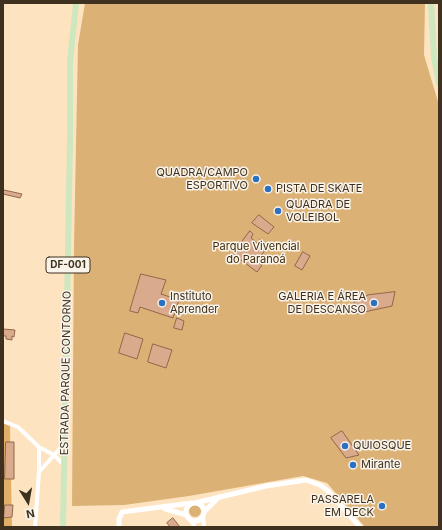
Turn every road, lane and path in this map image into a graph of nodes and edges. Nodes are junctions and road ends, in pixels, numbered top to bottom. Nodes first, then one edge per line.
1 (76, 3) edge
2 (431, 3) edge
3 (439, 84) edge
4 (3, 421) edge
5 (64, 444) junction
6 (39, 447) junction
7 (54, 455) junction
8 (64, 465) junction
9 (39, 472) junction
10 (220, 497) junction
11 (193, 503) junction
12 (160, 508) junction
13 (204, 514) junction
14 (188, 517) junction
15 (35, 527) edge
16 (63, 527) edge
17 (119, 527) edge
18 (195, 527) edge
19 (204, 527) edge
20 (360, 527) edge

1 - 5 main road, ESTRADA PARQUE CONTORNO / DF-001
2 - 3 main road
4 - 6 street
5 - 7 street
5 - 8 main road, ESTRADA PARQUE CONTORNO / DF-001
6 - 7 street
6 - 9 street
7 - 8 street
7 - 9 street
8 - 16 main road, ESTRADA PARQUE CONTORNO / DF-001
9 - 15 street
10 - 11 street
10 - 13 street
10 - 20 street
11 - 12 street
11 - 13 street
11 - 14 street
12 - 14 street
12 - 17 street
13 - 14 street
13 - 19 street
14 - 18 street

